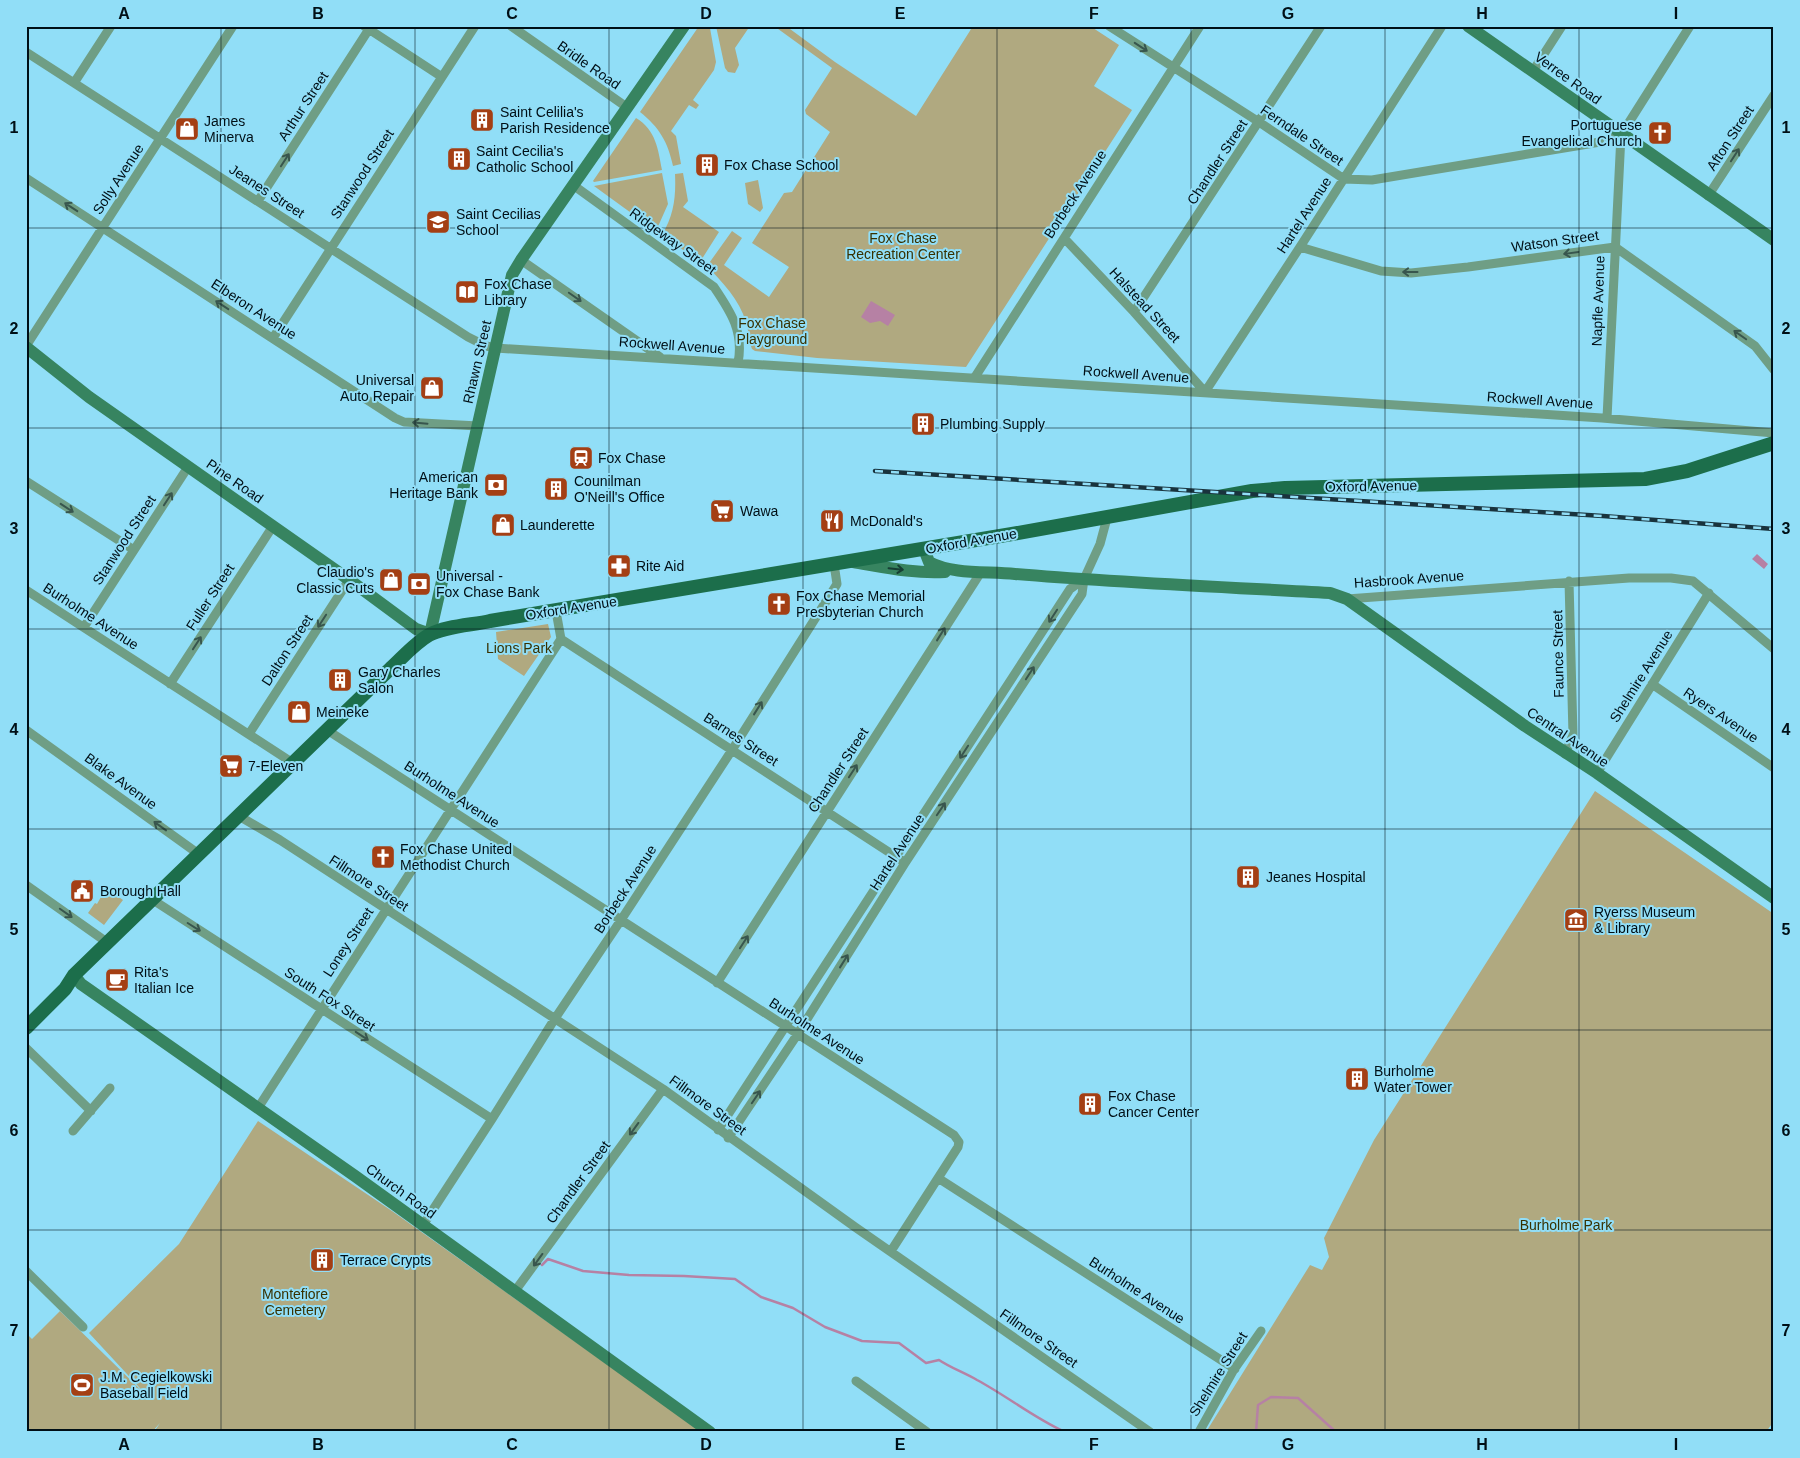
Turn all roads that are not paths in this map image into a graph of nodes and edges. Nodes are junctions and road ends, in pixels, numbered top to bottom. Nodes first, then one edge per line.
1 (111, 26) edge
2 (233, 26) edge
3 (475, 26) edge
4 (511, 26) edge
5 (684, 26) edge
6 (1109, 26) edge
7 (1200, 26) edge
8 (1321, 26) edge
9 (1442, 26) edge
10 (1468, 26) edge
11 (1562, 26) edge
12 (1690, 26) edge
13 (368, 27) edge
14 (26, 52) edge
15 (1173, 68) junction
16 (1533, 71) junction
17 (442, 77) junction
18 (74, 83) junction
19 (1774, 95) edge
20 (628, 108) junction
21 (1259, 122) junction
22 (1621, 135) junction
23 (160, 138) junction
24 (26, 178) edge
25 (1344, 179) junction
26 (573, 185) junction
27 (1708, 196) junction
28 (258, 201) junction
29 (102, 228) junction
30 (1064, 238) junction
31 (1774, 240) edge
32 (1300, 247) junction
33 (1614, 247) junction
34 (330, 248) junction
35 (521, 260) junction
36 (1134, 312) junction
37 (273, 338) junction
38 (26, 347) edge
39 (496, 348) junction
40 (661, 357) junction
41 (738, 363) junction
42 (1774, 370) edge
43 (974, 377) junction
44 (1205, 392) junction
45 (1607, 418) junction
46 (478, 426) junction
47 (1774, 433) edge
48 (1774, 443) edge
49 (188, 467) junction
50 (26, 481) edge
51 (1107, 518) junction
52 (273, 526) junction
53 (924, 549) junction
54 (134, 550) junction
55 (848, 561) junction
56 (834, 564) junction
57 (963, 570) junction
58 (981, 572) junction
59 (1084, 579) junction
60 (349, 580) junction
61 (1569, 581) junction
62 (26, 590) edge
63 (1710, 593) junction
64 (1347, 599) junction
65 (556, 611) junction
66 (84, 627) junction
67 (430, 634) junction
68 (561, 639) junction
69 (1774, 649) edge
70 (170, 684) junction
71 (1652, 684) junction
72 (26, 730) edge
73 (327, 730) junction
74 (249, 734) junction
75 (732, 750) junction
76 (1565, 754) junction
77 (293, 763) junction
78 (1774, 768) edge
79 (1596, 773) junction
80 (451, 810) junction
81 (827, 812) junction
82 (239, 816) junction
83 (200, 855) junction
84 (897, 857) junction
85 (906, 863) junction
86 (26, 885) edge
87 (1774, 898) edge
88 (153, 900) junction
89 (385, 910) junction
90 (621, 920) junction
91 (108, 943) junction
92 (74, 975) junction
93 (717, 983) junction
94 (321, 1009) junction
95 (26, 1017) edge
96 (554, 1020) junction
97 (786, 1027) junction
98 (26, 1028) edge
99 (797, 1034) junction
100 (26, 1048) edge
101 (110, 1088) dead end
102 (663, 1089) junction
103 (258, 1108) junction
104 (91, 1110) junction
105 (492, 1120) junction
106 (718, 1130) junction
107 (73, 1131) dead end
108 (728, 1138) junction
109 (938, 1178) junction
110 (423, 1225) junction
111 (891, 1251) junction
112 (26, 1271) edge
113 (515, 1291) junction
114 (83, 1327) dead end
115 (1261, 1331) dead end
116 (1235, 1369) junction
117 (856, 1381) dead end
118 (710, 1432) edge
119 (928, 1432) edge
120 (1150, 1432) edge
121 (1199, 1432) edge

1 - 18 street
2 - 23 street, Solly Avenue
3 - 17 street, Stanwood Street
4 - 20 street, Bridle Road
5 - 20 main road, Rhawn Street
6 -> 15 street, Ferndale Street
7 - 15 street, Borbeck Avenue
8 - 21 street, Chandler Street
9 - 25 street, Hartel Avenue
10 - 16 main road, Verree Road
11 - 16 street
12 - 22 street, Napfle Avenue
13 - 17 street
28 -> 13 street, Arthur Street
14 - 18 street, Jeanes Street
15 - 21 street, Ferndale Street
15 - 30 street, Borbeck Avenue
16 - 22 main road, Verree Road
17 - 34 street, Stanwood Street
18 - 23 street, Jeanes Street
27 -> 19 street, Afton Street
20 - 26 main road, Rhawn Street
21 - 25 street, Ferndale Street
21 - 36 street, Chandler Street
22 - 25 street, Ferndale Street
22 - 27 main road, Verree Road
22 - 33 street, Napfle Avenue
23 - 28 street, Jeanes Street
23 - 29 street, Solly Avenue
29 -> 24 street, Elberon Avenue
25 - 32 street, Hartel Avenue
26 - 35 main road, Rhawn Street
26 - 41 street, Ridgeway Street
27 - 31 main road, Verree Road
28 - 34 street, Jeanes Street
37 -> 29 street, Elberon Avenue
29 - 38 street, Solly Avenue
30 - 36 street, Halstead Street
30 - 43 street, Borbeck Avenue
33 -> 32 street, Watson Street
32 - 44 street, Hartel Avenue
42 -> 33 street, Watson Street
33 - 45 street, Napfle Avenue
34 - 37 street, Stanwood Street
34 - 39 street, Jeanes Street
35 - 39 main road, Rhawn Street
35 -> 40 street
36 - 44 street, Halstead Street
46 -> 37 street, Elberon Avenue
38 - 49 main road, Pine Road
39 - 40 street, Rockwell Avenue
39 - 46 main road, Rhawn Street
40 - 41 street, Rockwell Avenue
41 - 43 street, Rockwell Avenue
43 - 44 street, Rockwell Avenue
44 - 45 street, Rockwell Avenue
45 - 47 street, Rockwell Avenue
46 - 67 main road, Rhawn Street
48 - 51 main road, Oxford Avenue
49 - 52 main road, Pine Road
54 -> 49 street, Stanwood Street
50 -> 54 street
51 - 53 main road, Oxford Avenue
51 - 59 street, Hartel Avenue
52 - 60 main road, Pine Road
70 -> 52 street, Fuller Street
53 - 55 main road, Oxford Avenue
53 - 57 main road, Hasbrook Avenue
54 - 66 street, Stanwood Street
55 - 56 main road, Oxford Avenue
55 -> 57 main road, Hasbrook Avenue
56 - 65 main road, Oxford Avenue
75 -> 56 street, Borbeck Avenue
57 - 58 main road, Hasbrook Avenue
58 - 59 main road, Hasbrook Avenue
81 -> 58 street, Chandler Street
59 - 64 main road, Hasbrook Avenue
59 -> 84 street, Hartel Avenue
85 -> 59 street, Hartel Avenue
60 - 67 main road, Pine Road
60 -> 74 street, Dalton Street
61 - 63 street, Hasbrook Avenue
61 - 64 street, Hasbrook Avenue
61 - 76 street, Faunce Street
62 - 66 street, Burholme Avenue
63 - 69 street, Hasbrook Avenue
63 - 71 street, Shelmire Avenue
64 - 76 main road, Central Avenue
65 - 67 main road, Oxford Avenue
65 - 68 street
66 - 70 street, Burholme Avenue
67 - 73 main road, Oxford Avenue
68 - 75 street, Barnes Street
68 - 80 street, Loney Street
70 - 74 street, Burholme Avenue
71 - 78 street, Ryers Avenue
71 - 79 street, Shelmire Avenue
83 -> 72 street, Blake Avenue
73 - 77 main road, Oxford Avenue
73 - 80 street, Burholme Avenue
74 - 77 street, Burholme Avenue
75 - 81 street, Barnes Street
75 - 90 street, Borbeck Avenue
76 - 79 main road, Central Avenue
77 - 82 main road, Oxford Avenue
79 - 87 main road, Central Avenue
80 - 89 street, Loney Street
80 - 90 street, Burholme Avenue
81 - 84 street, Barnes Street
93 -> 81 street, Chandler Street
82 - 83 main road, Oxford Avenue
82 - 89 street, Fillmore Street
83 - 88 main road, Oxford Avenue
84 - 85 street, Barnes Street
84 - 97 street, Hartel Avenue
99 -> 85 street, Hartel Avenue
86 -> 91 street
88 - 91 main road, Oxford Avenue
88 -> 94 street, South Fox Street
89 - 94 street, Loney Street
89 - 96 street, Fillmore Street
90 - 93 street, Burholme Avenue
90 - 96 street, Borbeck Avenue
91 - 92 main road, Oxford Avenue
92 - 95 main road
92 - 98 main road
92 - 103 main road, Church Road
93 - 97 street, Burholme Avenue
94 - 103 street, Loney Street
94 -> 105 street, South Fox Street
96 - 102 street, Fillmore Street
96 - 105 street, Borbeck Avenue
97 - 99 street, Burholme Avenue
97 - 106 street, Hartel Avenue
108 -> 99 street, Hartel Avenue
99 - 109 street, Burholme Avenue
100 - 104 street
101 - 104 street
102 - 106 street, Fillmore Street
102 -> 113 street, Chandler Street
103 - 110 main road, Church Road
104 - 107 street
105 - 110 street, Borbeck Avenue
106 - 108 street, Fillmore Street
108 - 111 street, Fillmore Street
109 - 111 street
109 - 116 street, Burholme Avenue
110 - 113 main road, Church Road
111 - 120 street, Fillmore Street
112 - 114 street
113 - 118 main road, Church Road
115 - 116 street, Shelmire Street
116 - 121 street, Shelmire Street
117 - 119 street

